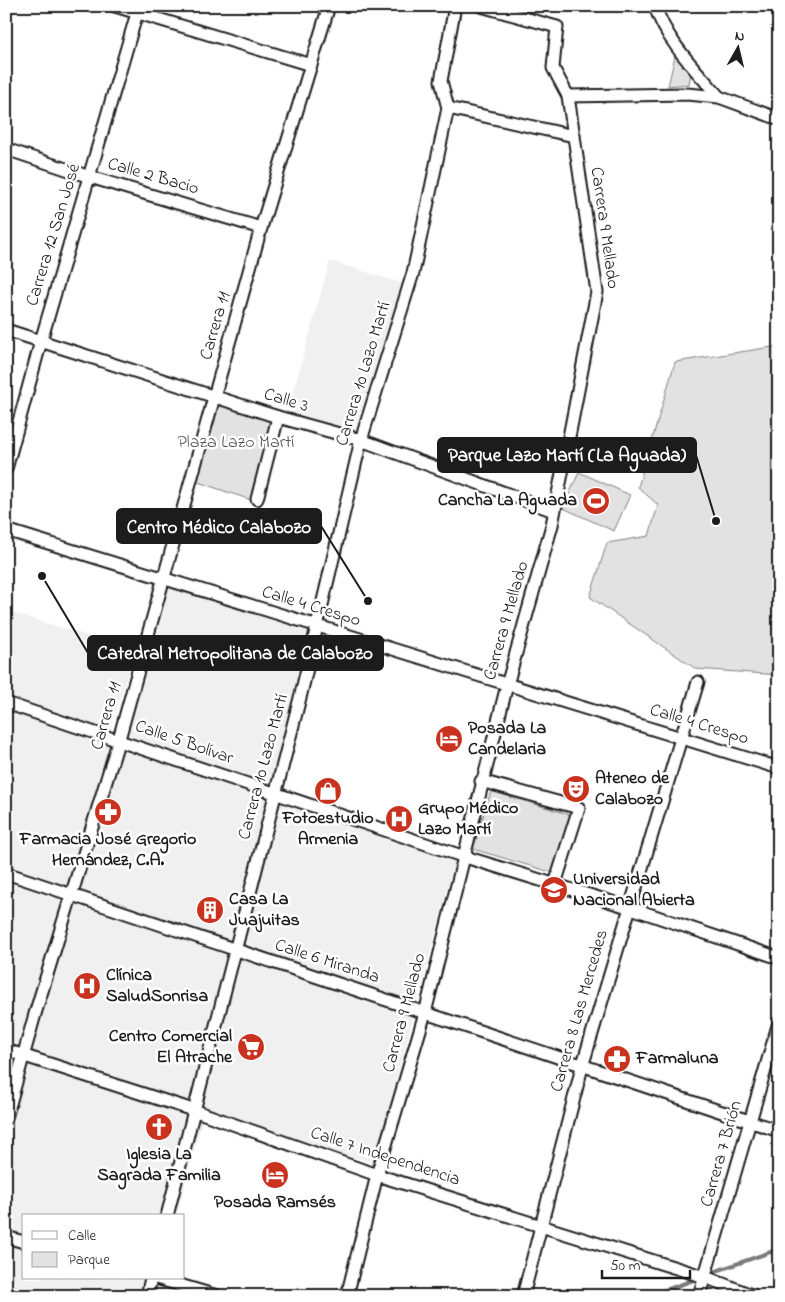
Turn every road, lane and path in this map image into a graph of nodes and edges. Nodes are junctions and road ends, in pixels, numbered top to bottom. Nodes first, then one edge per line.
1 (115, 6) edge
2 (329, 6) edge
3 (455, 6) edge
4 (481, 6) edge
5 (655, 6) edge
6 (137, 13) junction
7 (311, 65) junction
8 (568, 96) junction
9 (719, 97) junction
10 (448, 108) junction
11 (779, 119) edge
12 (574, 136) junction
13 (6, 149) edge
14 (90, 177) junction
15 (261, 228) junction
16 (6, 330) edge
17 (41, 341) junction
18 (214, 396) junction
19 (278, 417) junction
20 (361, 440) junction
21 (6, 468) edge
22 (257, 499) dead end
23 (554, 511) junction
24 (6, 530) edge
25 (163, 578) junction
26 (317, 627) junction
27 (698, 682) dead end
28 (507, 685) junction
29 (6, 703) edge
30 (680, 738) junction
31 (119, 739) junction
32 (779, 768) edge
33 (481, 781) junction
34 (275, 793) junction
35 (462, 856) junction
36 (6, 873) edge
37 (555, 884) junction
38 (71, 894) junction
39 (628, 907) junction
40 (234, 950) junction
41 (779, 958) edge
42 (425, 1013) junction
43 (779, 1022) edge
44 (6, 1050) edge
45 (24, 1054) junction
46 (582, 1067) junction
47 (193, 1110) junction
48 (6, 1118) edge
49 (750, 1122) junction
50 (779, 1131) edge
51 (377, 1175) junction
52 (167, 1214) edge
53 (541, 1225) junction
54 (6, 1237) edge
55 (22, 1241) edge
56 (705, 1277) junction
57 (151, 1280) edge
58 (163, 1280) edge
59 (147, 1296) edge
60 (217, 1296) edge
61 (348, 1296) edge
62 (523, 1296) edge
63 (699, 1296) edge
64 (754, 1296) edge

1 - 6 street
2 - 7 street, Carrera 11
3 - 10 street, Carrera 10 Lazo Martí
4 - 8 street, Carrera 9 Mellado
5 - 9 street
6 - 7 street
6 - 14 street, Carrera 12 San José
7 - 15 street, Carrera 11
8 - 9 street
8 - 12 street, Carrera 9 Mellado
9 - 11 street
10 - 12 street
10 - 20 street, Carrera 10 Lazo Martí
12 - 23 street, Carrera 9 Mellado
13 - 14 street, Calle 2 Bacio
14 - 15 street, Calle 2 Bacio
14 - 17 street, Carrera 12 San José
15 - 18 street, Carrera 11
16 - 17 street, Calle 3
17 - 18 street, Calle 3
17 - 21 street, Carrera 12 San José
18 - 19 street, Calle 3
18 - 25 street, Carrera 11
19 - 20 street, Calle 3
19 - 22 street
20 - 23 street, Calle 3
20 - 26 street, Carrera 10 Lazo Martí
23 - 28 street, Carrera 9 Mellado
24 - 25 street, Calle 4 Crespo
25 - 26 street, Calle 4 Crespo
25 - 31 street, Carrera 11
26 - 28 street, Calle 4 Crespo
26 - 34 street, Carrera 10 Lazo Martí
27 - 30 street, Carrera 8 Las Mercedes
28 - 30 street, Calle 4 Crespo
28 - 33 street, Carrera 9 Mellado
29 - 31 street, Calle 5 Bolívar
30 - 32 street, Calle 4 Crespo
30 - 39 street, Carrera 8 Las Mercedes
31 - 34 street, Calle 5 Bolívar
31 - 38 street, Carrera 11
33 - 35 street, Carrera 9 Mellado
33 - 37 street
34 - 35 street, Calle 5 Bolívar
34 - 40 street, Carrera 10 Lazo Martí
35 - 37 street, Calle 5 Bolívar
35 - 42 street, Carrera 9 Mellado
36 - 38 street, Calle 6 Miranda
37 - 39 street, Calle 5 Bolívar
38 - 40 street, Calle 6 Miranda
38 - 45 street, Carrera 11
39 - 41 street, Calle 5 Bolívar
39 - 46 street, Carrera 8 Las Mercedes
40 - 42 street, Calle 6 Miranda
40 - 47 street, Carrera 10 Lazo Martí
42 - 46 street, Calle 6 Miranda
42 - 51 street, Carrera 9 Mellado
43 - 49 street, Carrera 7 Brión
44 - 45 street, Calle 7 Independencia
45 - 47 street, Calle 7 Independencia
45 - 48 street, Carrera 11
46 - 49 street, Calle 6 Miranda
46 - 53 street, Carrera 8 Las Mercedes
47 - 51 street, Calle 7 Independencia
47 - 52 street, Carrera 10 Lazo Martí
49 - 50 street, Calle 6 Miranda
49 - 56 street, Carrera 7 Brión
51 - 53 street, Calle 7 Independencia
51 - 61 street, Carrera 9 Mellado
53 - 56 street, Calle 7 Independencia
53 - 62 street, Carrera 8 Las Mercedes
54 - 55 street
56 - 63 street, Carrera 7 Brión
56 - 64 street, Calle 7 Independencia
57 - 59 street
58 - 60 street

